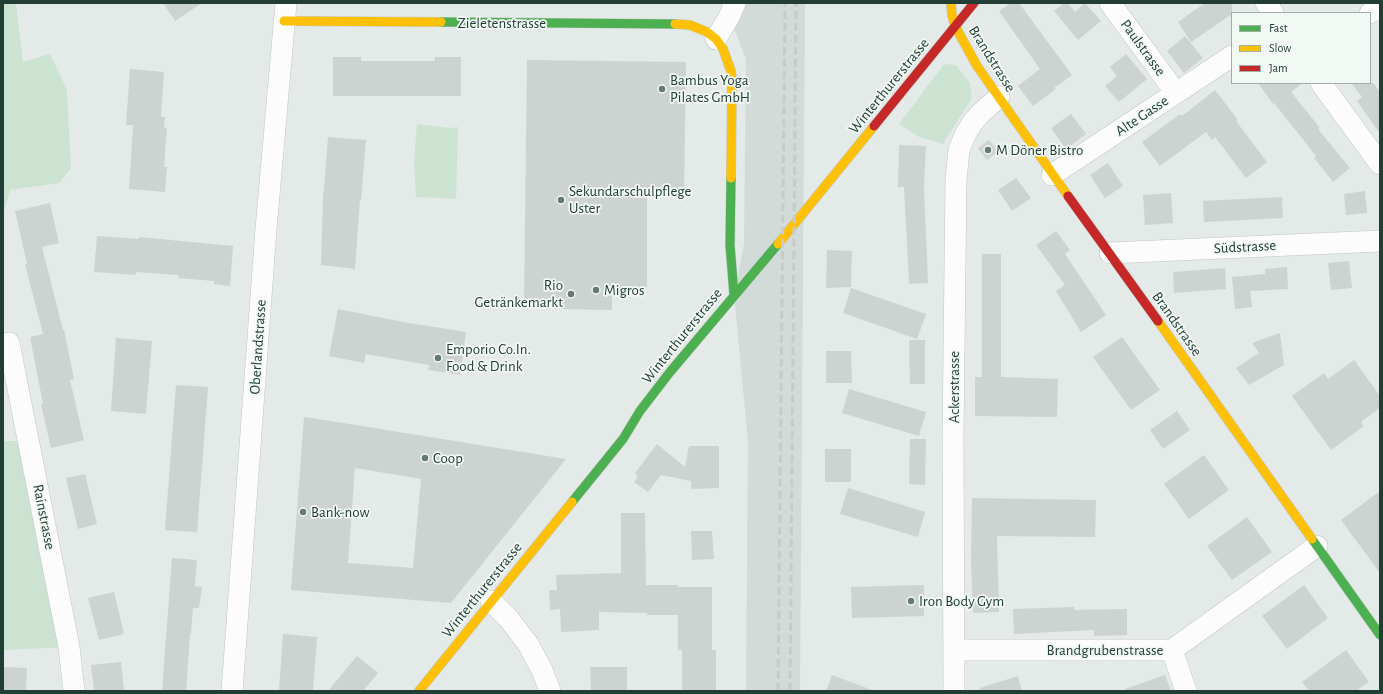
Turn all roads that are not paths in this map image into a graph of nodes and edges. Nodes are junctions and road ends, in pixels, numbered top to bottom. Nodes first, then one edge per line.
1 (735, 3) edge
2 (951, 3) edge
3 (974, 3) edge
4 (1110, 3) edge
5 (1266, 3) edge
6 (285, 12) edge
7 (1273, 12) edge
8 (955, 26) junction
9 (716, 39) junction
10 (1231, 57) edge
11 (1322, 84) edge
12 (1176, 93) junction
13 (999, 97) junction
14 (1380, 164) edge
15 (1052, 175) junction
16 (1380, 241) edge
17 (1110, 253) junction
18 (734, 295) junction
19 (9, 343) dead end
20 (1317, 546) junction
21 (491, 601) junction
22 (1380, 635) edge
23 (954, 650) junction
24 (1172, 650) junction
25 (74, 691) edge
26 (232, 691) edge
27 (419, 691) edge
28 (550, 691) edge
29 (954, 691) edge
30 (1186, 691) edge

1 - 9 street
2 - 8 street, Brandstrasse
3 - 8 street, Winterthurerstrasse
4 - 12 street, Paulstrasse
5 - 7 street
6 - 9 street, Zieletenstrasse
6 - 26 street, Oberlandstrasse
8 - 13 street, Brandstrasse
8 - 18 street, Winterthurerstrasse
9 - 18 street, Zieletenstrasse
10 - 12 street, Alte Gasse
11 - 14 street
12 - 15 street, Alte Gasse
13 - 15 street, Brandstrasse
13 - 23 street, Ackerstrasse
15 - 17 street, Brandstrasse
16 - 17 street, Südstrasse
17 - 20 street, Brandstrasse
18 - 21 street, Winterthurerstrasse
19 - 25 street, Rainstrasse
20 - 22 street, Brandstrasse
20 - 24 street, Brandgrubenstrasse
21 - 27 street, Winterthurerstrasse
21 - 28 street
23 - 24 street, Brandgrubenstrasse
23 - 29 street, Ackerstrasse
24 - 30 street

